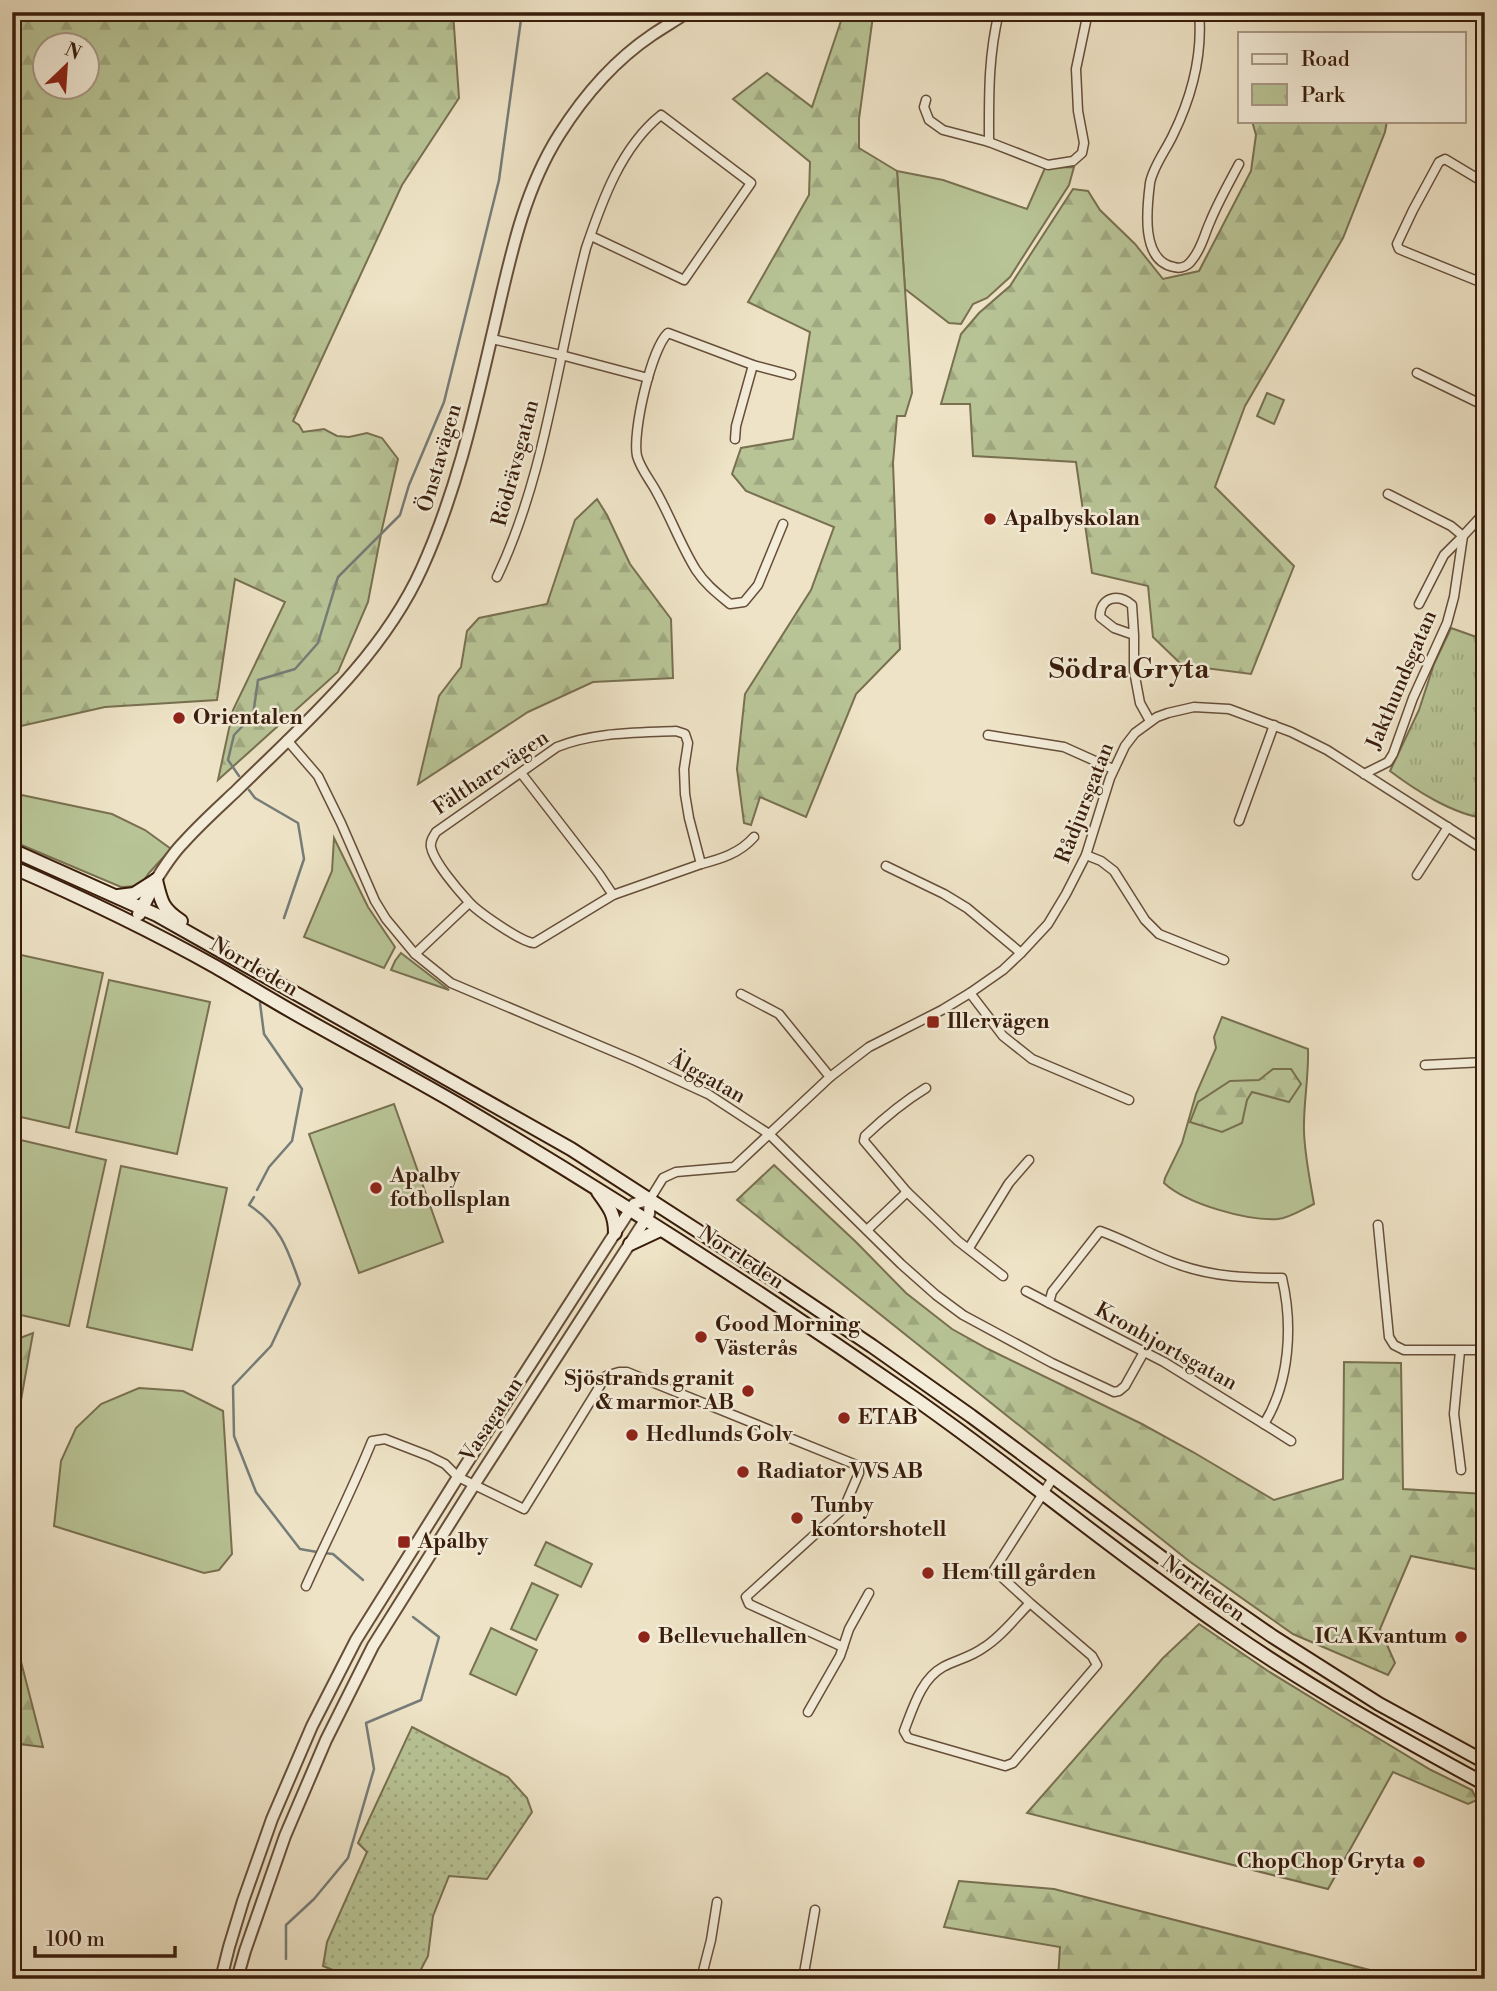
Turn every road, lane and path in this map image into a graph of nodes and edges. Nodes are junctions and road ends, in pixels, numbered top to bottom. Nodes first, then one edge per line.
1 (688, 12) edge
2 (999, 12) edge
3 (1088, 12) edge
4 (1199, 12) edge
5 (926, 100) dead end
6 (989, 142) junction
7 (1238, 164) dead end
8 (1485, 183) edge
9 (590, 236) junction
10 (1485, 284) edge
11 (492, 339) junction
12 (561, 355) junction
13 (753, 365) junction
14 (1417, 373) dead end
15 (791, 375) dead end
16 (648, 378) junction
17 (1485, 406) edge
18 (735, 439) dead end
19 (1388, 494) dead end
20 (1485, 512) edge
21 (783, 524) dead end
22 (1463, 536) junction
23 (498, 577) dead end
24 (1419, 604) dead end
25 (1134, 635) junction
26 (1150, 721) junction
27 (1274, 725) junction
28 (988, 735) dead end
29 (287, 740) junction
30 (1113, 769) junction
31 (521, 773) junction
32 (1364, 774) junction
33 (1239, 821) dead end
34 (1448, 827) junction
35 (754, 837) dead end
36 (12, 850) edge
37 (1485, 851) edge
38 (1086, 855) junction
39 (701, 864) junction
40 (886, 866) dead end
41 (12, 867) edge
42 (1417, 874) dead end
43 (156, 880) junction
44 (613, 895) junction
45 (118, 896) junction
46 (469, 903) junction
47 (143, 907) junction
48 (133, 923) junction
49 (196, 936) junction
50 (1021, 953) junction
51 (415, 954) junction
52 (1224, 960) dead end
53 (970, 993) junction
54 (741, 994) dead end
55 (1485, 1062) edge
56 (1425, 1065) dead end
57 (830, 1077) junction
58 (926, 1088) dead end
59 (1129, 1100) dead end
60 (769, 1134) junction
61 (1029, 1160) dead end
62 (594, 1186) junction
63 (907, 1192) junction
64 (650, 1199) junction
65 (631, 1210) junction
66 (645, 1219) junction
67 (1378, 1225) dead end
68 (660, 1230) junction
69 (867, 1230) junction
70 (615, 1233) junction
71 (630, 1244) junction
72 (969, 1248) junction
73 (1003, 1276) dead end
74 (1026, 1291) dead end
75 (1049, 1303) junction
76 (1485, 1350) edge
77 (1460, 1351) junction
78 (1144, 1352) junction
79 (1264, 1424) junction
80 (1291, 1441) dead end
81 (1461, 1470) dead end
82 (458, 1476) junction
83 (1053, 1478) junction
84 (474, 1485) junction
85 (1044, 1493) junction
86 (306, 1586) dead end
87 (869, 1593) dead end
88 (1030, 1602) junction
89 (843, 1647) junction
90 (808, 1712) dead end
91 (1485, 1762) edge
92 (1485, 1784) edge
93 (717, 1902) dead end
94 (815, 1910) dead end
95 (221, 1979) edge
96 (237, 1979) edge
97 (701, 1979) edge
98 (803, 1979) edge
99 (903, 1979) edge
100 (938, 1979) edge

1 - 11 street, Önstavägen
2 - 6 street
3 - 6 street
4 - 7 street
5 - 6 street
8 - 10 street
9 - 9 street, Rödrävsgatan
9 - 12 street, Rödrävsgatan
11 - 12 street
11 - 29 street, Önstavägen
12 - 16 street
12 - 23 street, Rödrävsgatan
13 - 15 street
13 - 16 street
13 - 18 street
14 - 17 street
16 - 21 street
19 - 22 street
20 - 22 street
22 - 24 street
22 - 32 street, Jakthundsgatan
25 - 25 street
25 - 26 street
26 - 27 street, Rådjursgatan
26 - 30 street, Rådjursgatan
27 - 32 street, Rådjursgatan
27 - 33 street
28 - 30 street
29 - 43 street, Önstavägen
29 - 51 street, Älggatan
30 - 38 street, Rådjursgatan
31 - 39 street, Fältharevägen
31 - 44 street
31 - 46 street, Fältharevägen
32 - 34 street, Rådjursgatan
34 - 37 street, Rådjursgatan
34 - 42 street
35 - 39 street, Fältharevägen
36 - 45 main road, Norrleden
38 - 50 street, Rådjursgatan
38 - 52 street
39 - 44 street, Fältharevägen
40 - 50 street
41 - 48 main road, Norrleden
43 - 45 main road
43 - 47 main road
43 - 49 main road
44 - 46 street, Fältharevägen
45 - 47 main road, Norrleden
46 - 51 street
47 - 48 main road
47 - 49 main road, Norrleden
48 - 62 main road, Norrleden
49 - 64 main road, Norrleden
50 - 53 street, Rådjursgatan
51 - 60 street, Älggatan
53 - 57 street, Rådjursgatan
53 - 59 street
54 - 57 street
55 - 56 street
57 - 60 street, Rådjursgatan
58 - 63 street
60 - 64 street, Rådjursgatan
60 - 69 street, Älggatan
61 - 72 street
62 - 65 main road, Norrleden
62 - 70 main road
63 - 69 street
63 - 72 street
64 - 65 street, Vasagatan
64 - 66 street, Vasagatan
64 - 83 main road, Norrleden
65 - 66 main road, Norrleden
65 - 70 street, Vasagatan
66 - 68 main road, Norrleden
66 - 71 street, Vasagatan
67 - 77 street
68 - 71 main road
68 - 85 main road, Norrleden
69 - 78 street, Älggatan
70 - 82 street, Vasagatan
71 - 84 street, Vasagatan
72 - 73 street
74 - 75 street, Kronhjortsgatan
75 - 78 street, Kronhjortsgatan
75 - 79 street
76 - 77 street
77 - 81 street
78 - 79 street, Kronhjortsgatan
79 - 80 street, Kronhjortsgatan
82 - 84 street
82 - 86 street, Vasagatan
82 - 95 street, Vasagatan
83 - 85 street
83 - 91 main road, Norrleden
84 - 89 street
84 - 96 street, Vasagatan
85 - 88 street
85 - 92 main road, Norrleden
87 - 89 street
88 - 88 street
89 - 90 street
93 - 97 street
94 - 98 street
99 - 100 street

